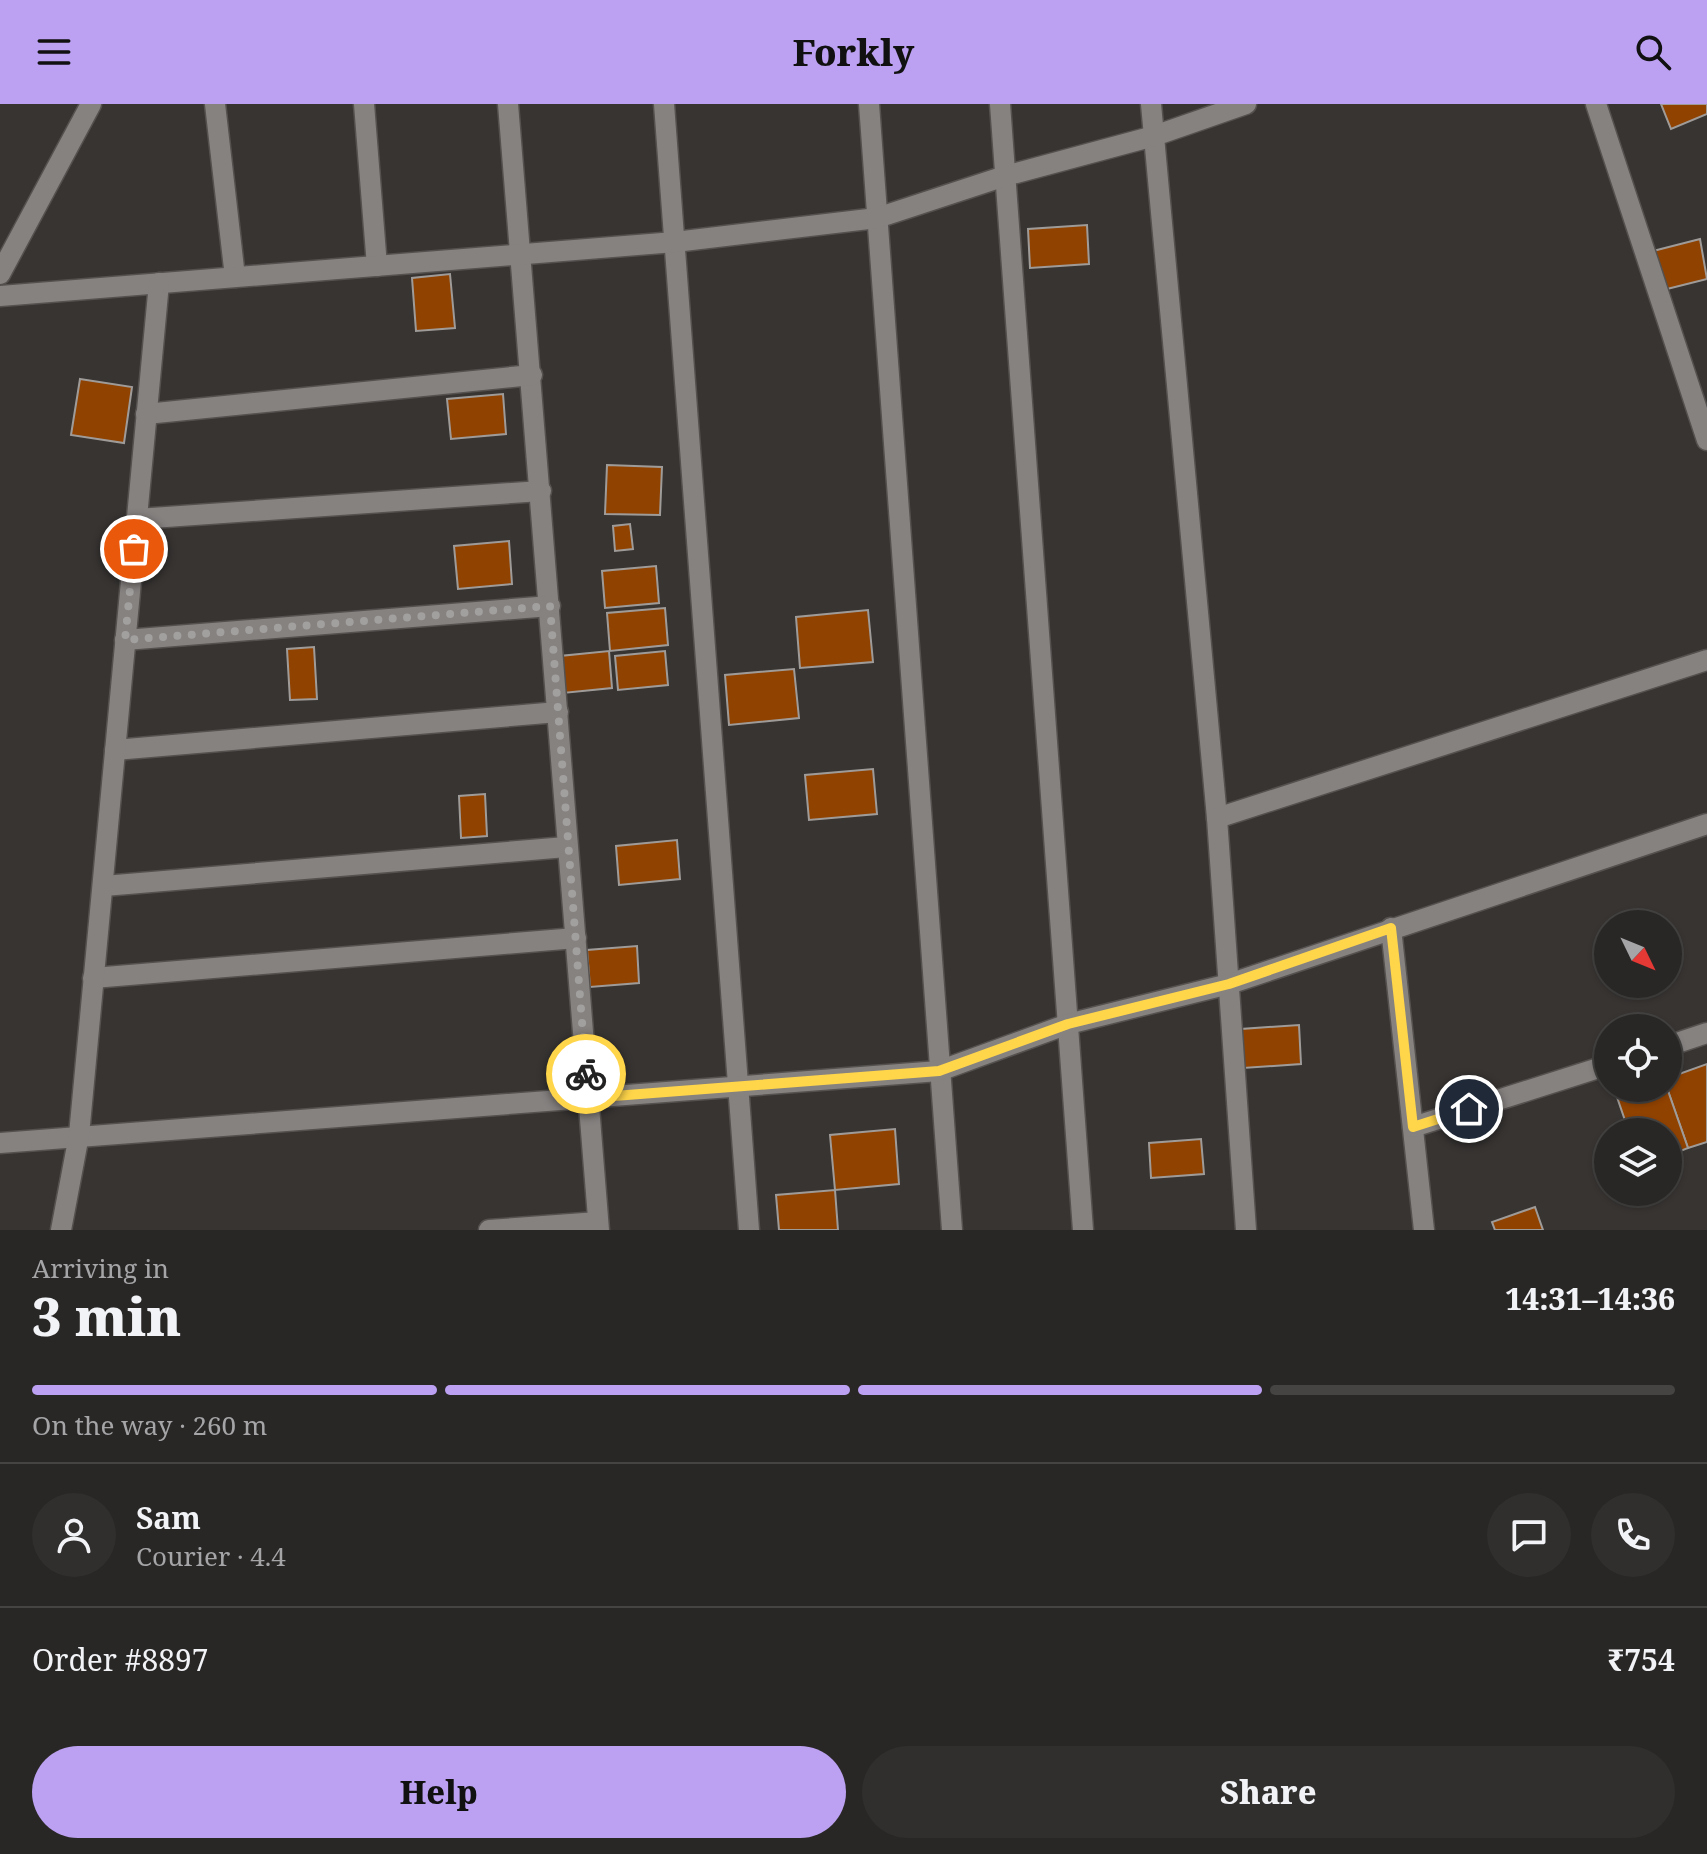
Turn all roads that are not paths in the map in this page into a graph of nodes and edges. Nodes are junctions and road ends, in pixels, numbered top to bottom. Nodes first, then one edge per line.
1 (91, 104) edge
2 (215, 104) edge
3 (364, 104) edge
4 (508, 104) edge
5 (664, 104) edge
6 (869, 104) edge
7 (1000, 104) edge
8 (1151, 104) edge
9 (1246, 104) edge
10 (1596, 104) edge
11 (1154, 136) junction
12 (1005, 176) junction
13 (877, 218) junction
14 (675, 242) junction
15 (522, 254) junction
16 (377, 266) junction
17 (0, 274) edge
18 (235, 277) junction
19 (159, 283) junction
20 (0, 296) edge
21 (532, 375) junction
22 (146, 414) junction
23 (1707, 440) edge
24 (541, 491) junction
25 (137, 519) junction
26 (550, 606) junction
27 (125, 640) junction
28 (1707, 660) edge
29 (558, 712) junction
30 (115, 750) junction
31 (1217, 818) junction
32 (1707, 824) edge
33 (566, 847) junction
34 (104, 886) junction
35 (1391, 928) junction
36 (576, 938) junction
37 (93, 978) junction
38 (1229, 984) junction
39 (1068, 1024) junction
40 (1707, 1033) edge
41 (1682, 1041) edge
42 (1594, 1069) edge
43 (939, 1071) junction
44 (737, 1084) junction
45 (588, 1098) junction
46 (1413, 1127) junction
47 (79, 1135) junction
48 (0, 1143) edge
49 (598, 1226) edge
50 (61, 1230) edge
51 (489, 1230) edge
52 (749, 1230) edge
53 (952, 1230) edge
54 (1083, 1230) edge
55 (1246, 1230) edge
56 (1424, 1230) edge

1 - 17 street
2 - 18 street
3 - 16 street
4 - 15 street
5 - 14 street
6 - 13 street
7 - 12 street
8 - 11 street
9 - 11 street
10 - 23 street
11 - 12 street
11 - 31 street
12 - 13 street
12 - 39 street
13 - 14 street
13 - 43 street
14 - 15 street
14 - 44 street
15 - 16 street
15 - 21 street
16 - 18 street
18 - 19 street
19 - 20 street
19 - 22 street
21 - 22 street
21 - 24 street
22 - 25 street
24 - 25 street
24 - 26 street
25 - 27 street
26 - 27 street
26 - 29 street
27 - 30 street
28 - 31 street
29 - 30 street
29 - 33 street
30 - 34 street
31 - 38 street
32 - 35 street
33 - 34 street
33 - 36 street
34 - 37 street
35 - 38 street
35 - 46 street
36 - 37 street
36 - 45 street
37 - 47 street
38 - 39 street
38 - 55 street
39 - 43 street
39 - 54 street
40 - 41 street
42 - 46 street
43 - 44 street
43 - 53 street
44 - 45 street
44 - 52 street
45 - 47 street
45 - 49 street
46 - 56 street
47 - 48 street
47 - 50 street
49 - 51 street

